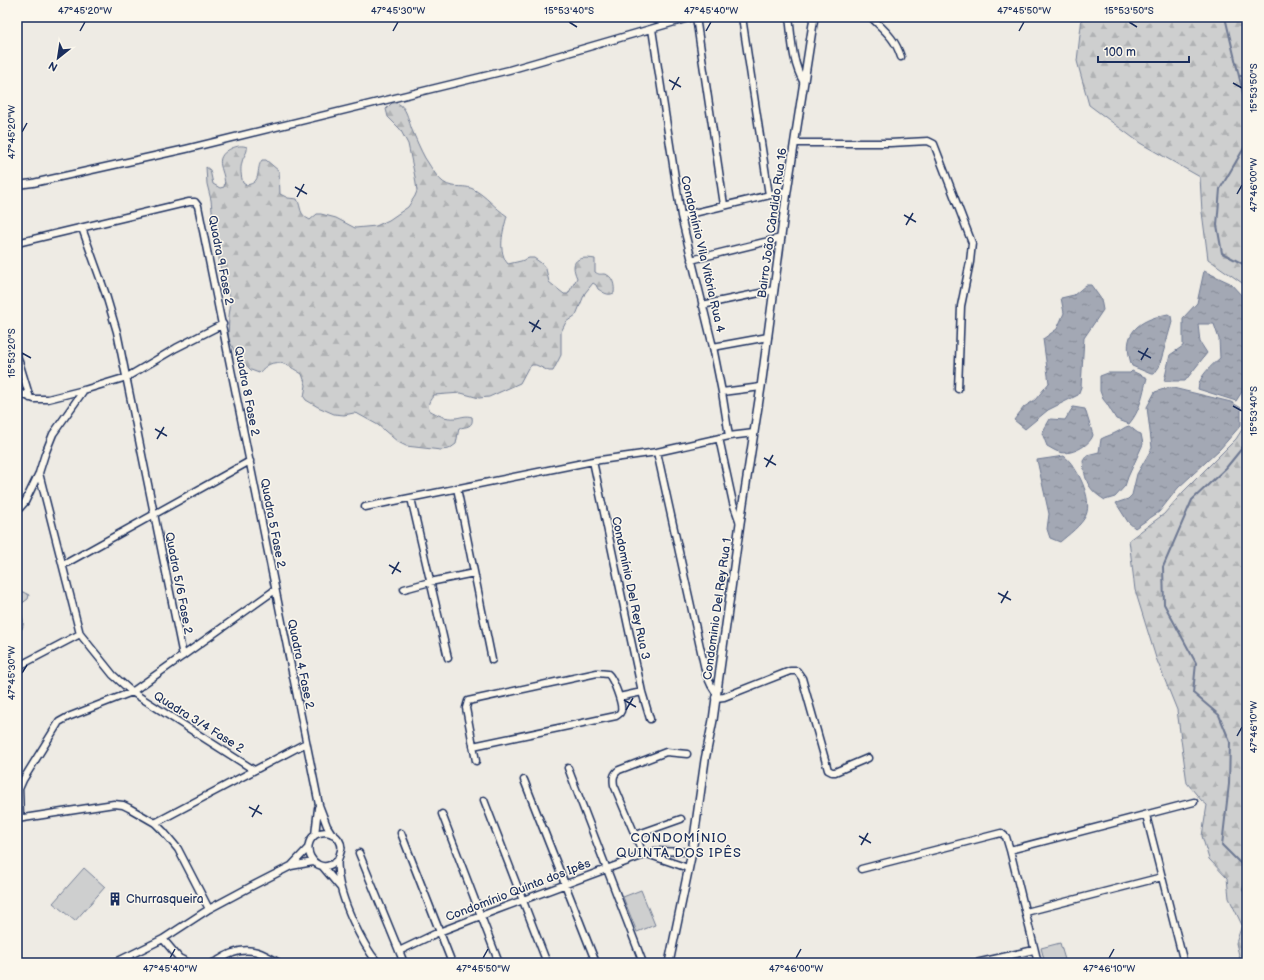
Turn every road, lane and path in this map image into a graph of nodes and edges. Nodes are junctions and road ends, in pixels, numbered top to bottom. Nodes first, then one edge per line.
1 (692, 17) edge
2 (696, 17) edge
3 (742, 17) edge
4 (789, 17) edge
5 (814, 17) edge
6 (871, 17) edge
7 (652, 29) junction
8 (901, 58) dead end
9 (803, 81) junction
10 (795, 143) junction
11 (17, 184) edge
12 (787, 191) junction
13 (769, 195) junction
14 (724, 205) junction
15 (681, 216) junction
16 (82, 228) junction
17 (781, 238) junction
18 (17, 243) edge
19 (692, 260) junction
20 (774, 290) junction
21 (702, 304) junction
22 (223, 324) junction
23 (768, 337) junction
24 (713, 347) junction
25 (17, 355) edge
26 (127, 377) junction
27 (761, 387) junction
28 (958, 389) dead end
29 (84, 390) junction
30 (17, 392) edge
31 (722, 392) junction
32 (30, 398) junction
33 (754, 433) junction
34 (729, 436) junction
35 (719, 438) junction
36 (657, 452) junction
37 (250, 461) junction
38 (593, 461) junction
39 (39, 473) junction
40 (457, 488) junction
41 (411, 498) junction
42 (365, 507) dead end
43 (17, 511) edge
44 (154, 514) junction
45 (740, 523) junction
46 (63, 565) junction
47 (474, 573) junction
48 (430, 582) junction
49 (404, 589) dead end
50 (275, 590) junction
51 (80, 634) junction
52 (183, 656) junction
53 (448, 658) dead end
54 (492, 660) dead end
55 (17, 667) edge
56 (132, 692) junction
57 (642, 692) junction
58 (716, 696) junction
59 (619, 697) junction
60 (650, 719) dead end
61 (306, 743) junction
62 (473, 746) junction
63 (687, 754) dead end
64 (868, 758) dead end
65 (476, 761) dead end
66 (568, 768) dead end
67 (254, 770) junction
68 (524, 780) dead end
69 (484, 800) dead end
70 (1194, 802) dead end
71 (319, 805) junction
72 (442, 814) dead end
73 (1146, 815) junction
74 (18, 819) edge
75 (681, 819) dead end
76 (155, 823) junction
77 (401, 833) dead end
78 (332, 834) junction
79 (315, 835) junction
80 (636, 835) junction
81 (308, 848) junction
82 (1010, 850) junction
83 (359, 852) dead end
84 (692, 852) junction
85 (645, 855) junction
86 (338, 860) junction
87 (313, 862) junction
88 (291, 866) junction
89 (324, 867) junction
90 (608, 868) junction
91 (688, 868) junction
92 (861, 869) dead end
93 (1162, 877) junction
94 (565, 884) junction
95 (342, 890) junction
96 (523, 900) junction
97 (209, 909) junction
98 (1026, 912) junction
99 (481, 916) junction
100 (439, 932) junction
101 (163, 939) junction
102 (1034, 950) junction
103 (399, 951) junction
104 (114, 963) edge
105 (189, 963) edge
106 (213, 963) edge
107 (278, 963) edge
108 (378, 963) edge
109 (404, 963) edge
110 (452, 963) edge
111 (499, 963) edge
112 (547, 963) edge
113 (596, 963) edge
114 (643, 963) edge
115 (669, 963) edge
116 (976, 963) edge
117 (1038, 963) edge
118 (1184, 963) edge

1 - 7 street
2 - 14 street
3 - 13 street
4 - 9 street
5 - 9 street, Bairro João Cândido Rua 16
6 - 8 street
7 - 11 street
7 - 15 street, Condomínio Vila Vitória Rua 4
9 - 10 street, Bairro João Cândido Rua 16
10 - 12 street, Bairro João Cândido Rua 16
10 - 28 street
12 - 13 street
12 - 17 street, Bairro João Cândido Rua 16
13 - 14 street
14 - 15 street
15 - 19 street, Condomínio Vila Vitória Rua 4
16 - 18 street
16 - 22 street, Quadra 9 Fase 2
16 - 26 street, Quadra 5/6 Fase 2
17 - 19 street
17 - 20 street, Bairro João Cândido Rua 16
19 - 21 street, Condomínio Vila Vitória Rua 4
20 - 21 street
20 - 23 street, Bairro João Cândido Rua 16
21 - 24 street, Condomínio Vila Vitória Rua 4
22 - 26 street
22 - 37 street, Quadra 8 Fase 2
23 - 24 street
23 - 27 street, Bairro João Cândido Rua 16
24 - 31 street, Condomínio Vila Vitória Rua 4
25 - 32 street
26 - 29 street
26 - 44 street, Quadra 5/6 Fase 2
27 - 31 street
27 - 33 street, Bairro João Cândido Rua 16
29 - 32 street
29 - 39 street
30 - 32 street
31 - 34 street, Condomínio Vila Vitória Rua 4
33 - 34 street
33 - 45 street, Condominio Del Rey Rua 1
34 - 35 street
35 - 36 street
35 - 45 street, Condominio Del Rey Rua 1
36 - 38 street
36 - 58 street
37 - 44 street
37 - 50 street, Quadra 5 Fase 2
38 - 40 street
38 - 57 street, Condomínio Del Rey Rua 3
39 - 43 street
39 - 46 street
40 - 41 street
40 - 47 street
41 - 42 street
41 - 48 street
44 - 46 street
44 - 52 street, Quadra 5/6 Fase 2
45 - 58 street, Condominio Del Rey Rua 1
46 - 51 street
47 - 48 street
47 - 54 street
48 - 49 street
48 - 53 street
50 - 52 street
50 - 61 street, Quadra 4 Fase 2
51 - 55 street
51 - 56 street, Quadra 3/4 Fase 2
52 - 56 street
56 - 67 street, Quadra 3/4 Fase 2
56 - 74 street
57 - 59 street
57 - 60 street, Condomínio Del Rey Rua 3
58 - 64 street
58 - 84 street, Condominio Del Rey Rua 1
59 - 62 street
59 - 62 street
61 - 67 street
61 - 71 street, Quadra 4 Fase 2
62 - 65 street
63 - 80 street
66 - 90 street
67 - 76 street
68 - 94 street
69 - 96 street
70 - 73 street
71 - 78 street
71 - 79 street
72 - 99 street
73 - 82 street
73 - 93 street
74 - 76 street
75 - 80 street
76 - 97 street
77 - 100 street
78 - 79 street
78 - 86 street
79 - 81 street
80 - 85 street
81 - 87 street
81 - 88 street
82 - 92 street
82 - 98 street
83 - 103 street
84 - 85 street, Condomínio Quinta dos Ipês
84 - 91 street, Condominio Del Rey Rua 1
85 - 90 street, Condomínio Quinta dos Ipês
85 - 91 street
86 - 89 street
86 - 95 street
87 - 88 street
87 - 89 street
88 - 97 street
89 - 95 street
90 - 94 street, Condomínio Quinta dos Ipês
90 - 114 street
91 - 115 street, Condominio Del Rey Rua 1
93 - 98 street
93 - 118 street
94 - 96 street, Condomínio Quinta dos Ipês
94 - 113 street
95 - 108 street
96 - 99 street, Condomínio Quinta dos Ipês
96 - 112 street
97 - 101 street
98 - 102 street
99 - 100 street, Condomínio Quinta dos Ipês
99 - 111 street
100 - 103 street, Condomínio Quinta dos Ipês
100 - 110 street
101 - 104 street
101 - 105 street
102 - 116 street
102 - 117 street
103 - 109 street
106 - 107 street

